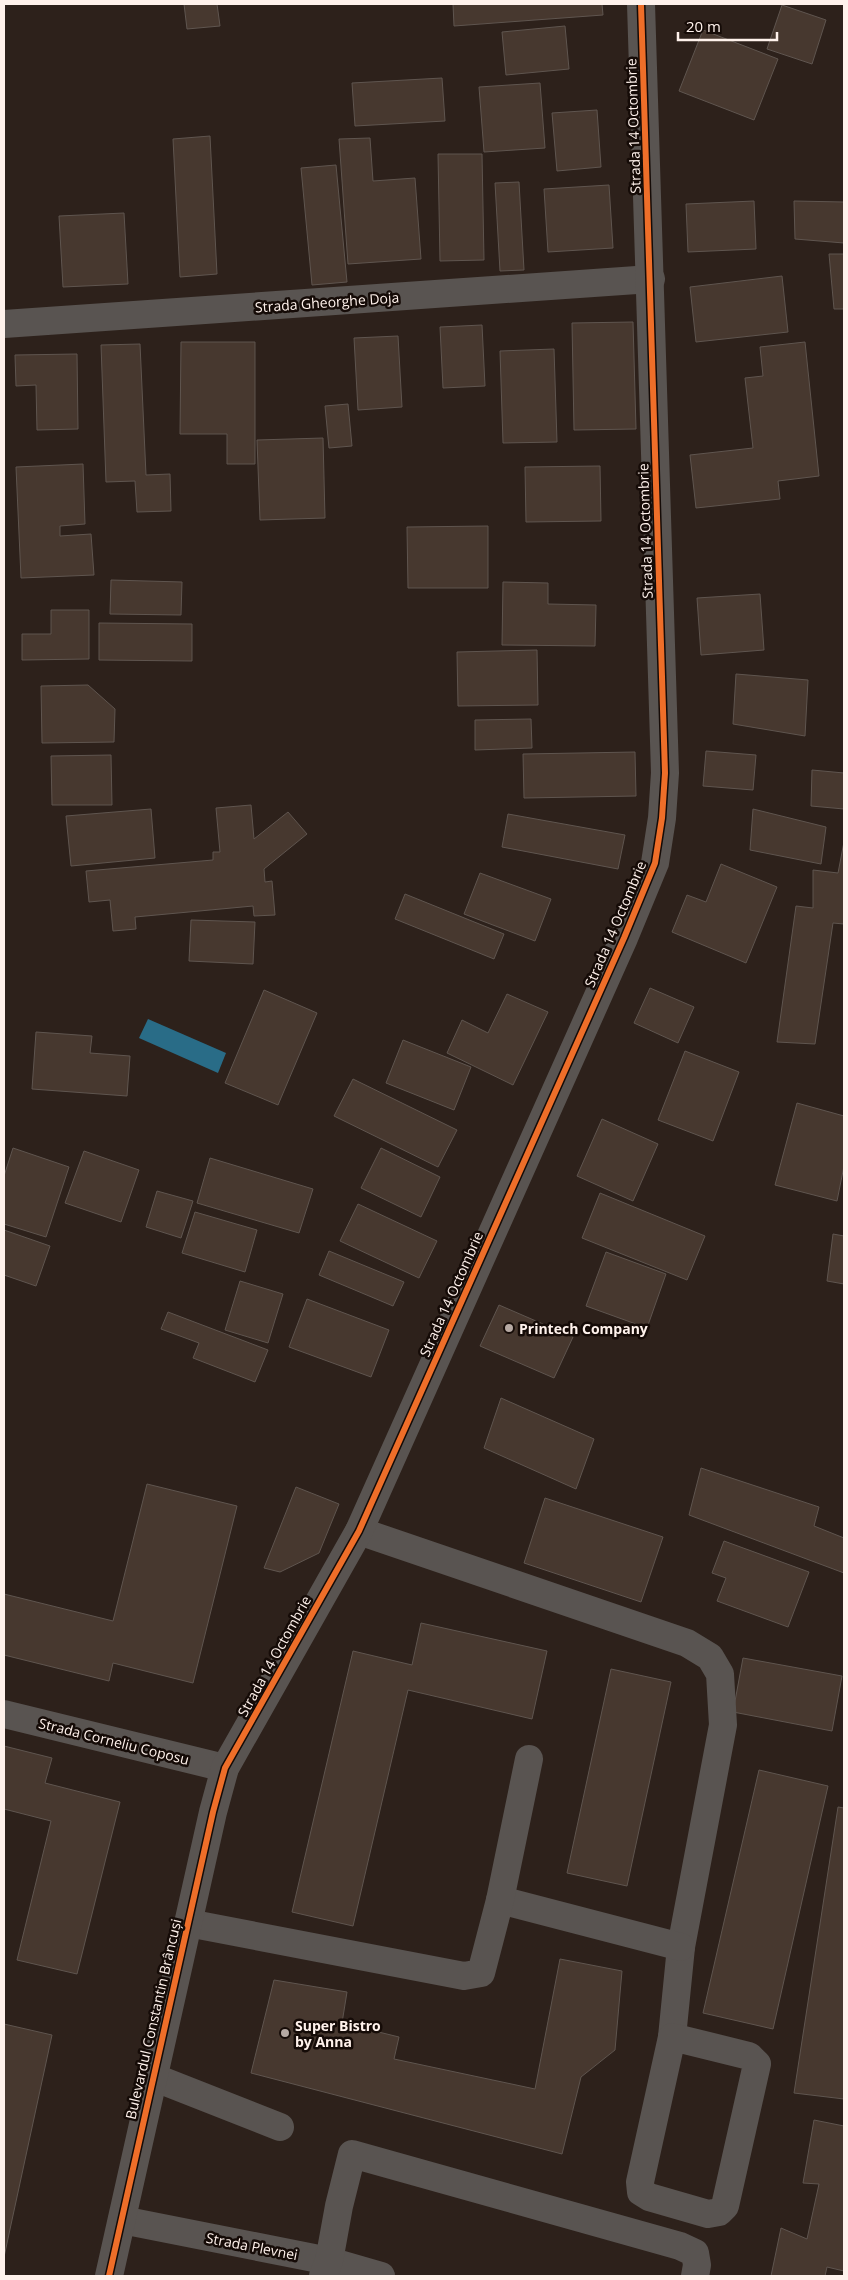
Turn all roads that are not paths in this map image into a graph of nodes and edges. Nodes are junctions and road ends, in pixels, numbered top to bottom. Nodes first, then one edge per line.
1 (641, 4) edge
2 (651, 279) junction
3 (4, 324) edge
4 (359, 1531) junction
5 (4, 1714) edge
6 (529, 1759) dead end
7 (225, 1768) junction
8 (500, 1900) junction
9 (188, 1923) junction
10 (682, 1947) junction
11 (672, 2037) junction
12 (153, 2077) junction
13 (280, 2127) dead end
14 (122, 2220) junction
15 (326, 2269) edge
16 (109, 2276) edge
17 (381, 2276) edge
18 (695, 2276) edge

1 - 2 street, Strada 14 Octombrie
2 - 3 street, Strada Gheorghe Doja
2 - 4 street, Strada 14 Octombrie
4 - 7 street, Strada 14 Octombrie
4 - 10 street
5 - 7 street, Strada Corneliu Coposu
6 - 8 street
7 - 9 street, Bulevardul Constantin Brâncuși
8 - 9 street
8 - 10 street
9 - 12 street, Bulevardul Constantin Brâncuși
10 - 11 street
11 - 11 street
12 - 13 street
12 - 14 street, Bulevardul Constantin Brâncuși
14 - 15 street, Strada Plevnei
14 - 16 street, Bulevardul Constantin Brâncuși
15 - 17 street, Strada Plevnei
15 - 18 street

